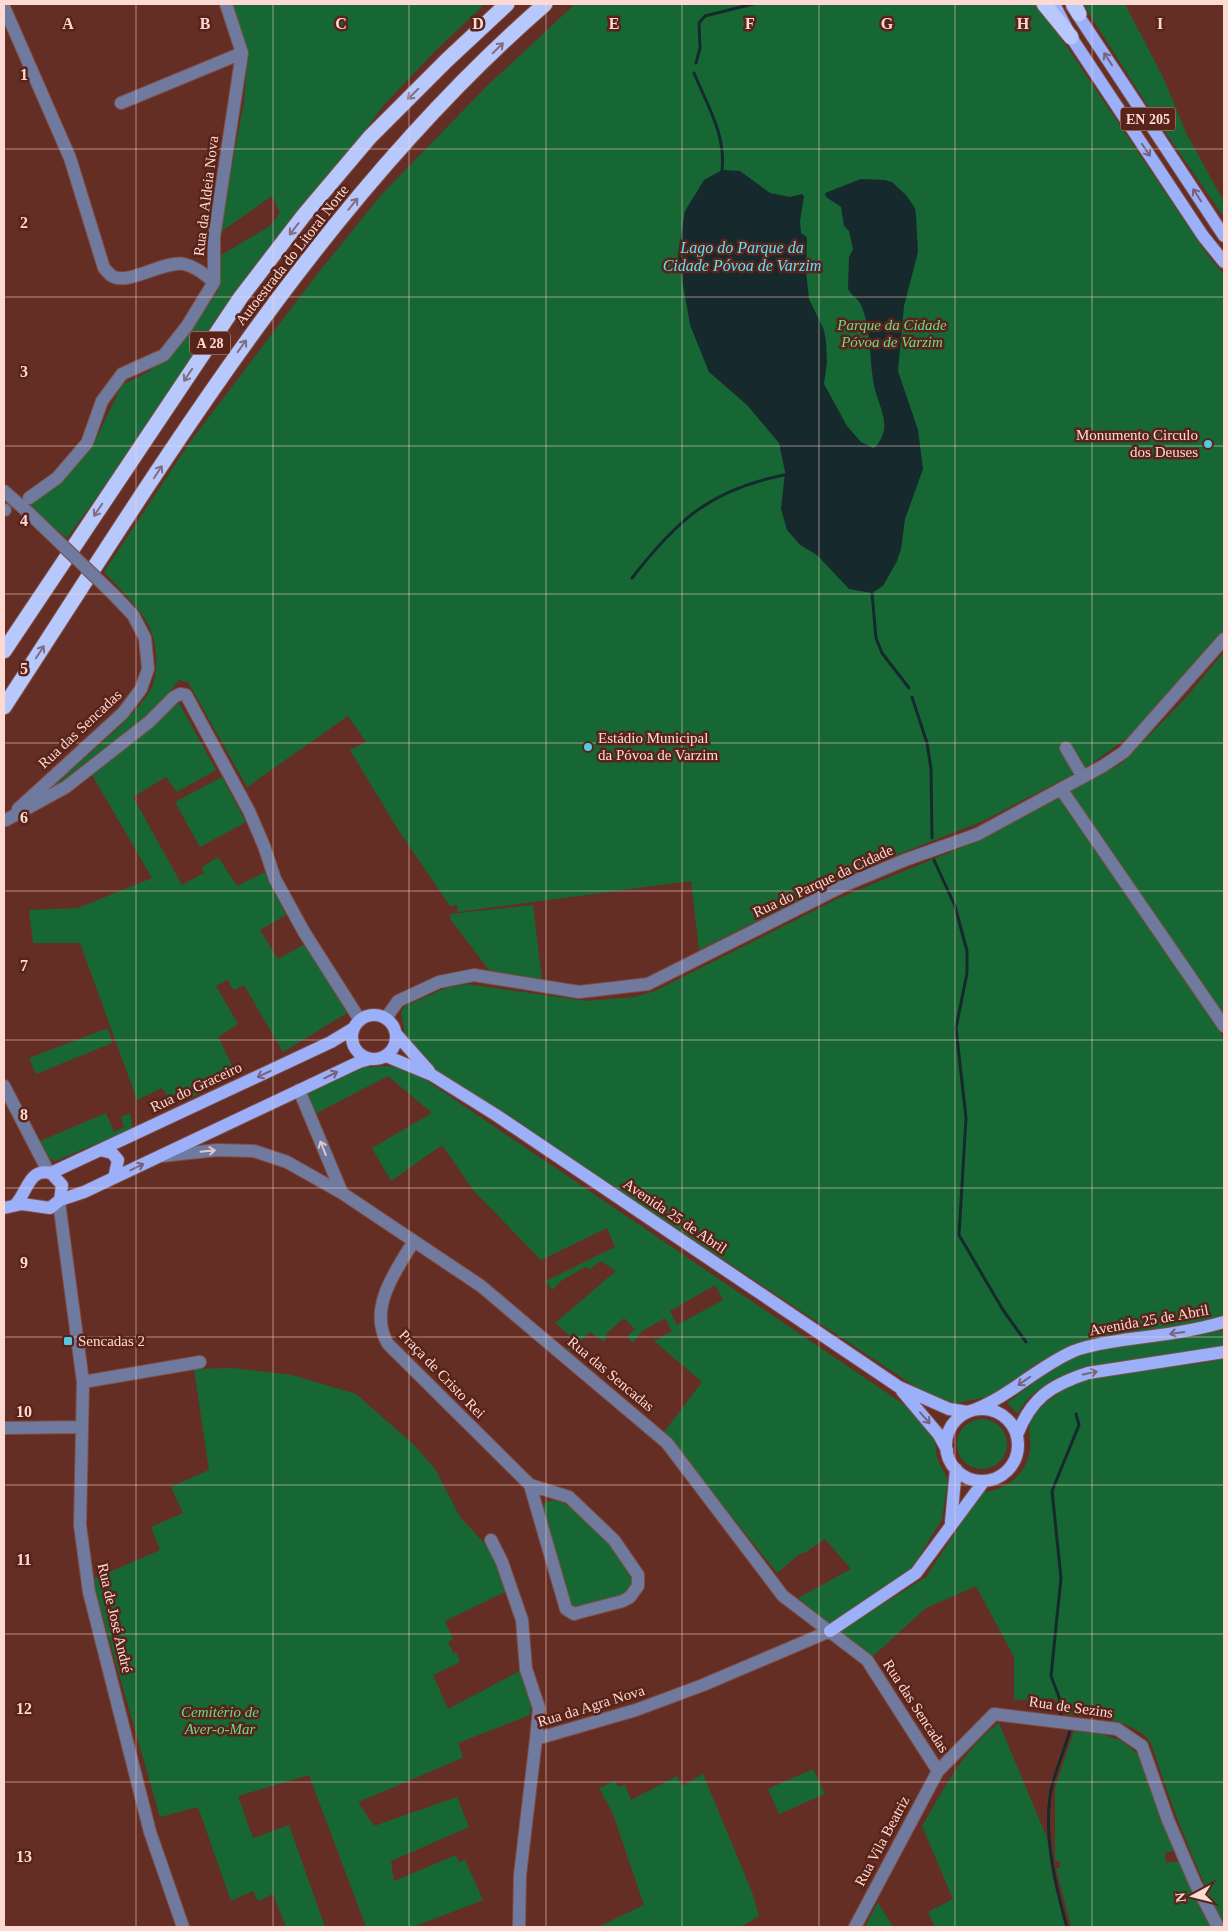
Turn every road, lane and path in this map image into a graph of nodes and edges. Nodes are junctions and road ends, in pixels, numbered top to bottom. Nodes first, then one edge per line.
1 (226, 4) edge
2 (507, 4) edge
3 (546, 4) edge
4 (1044, 4) edge
5 (1054, 4) edge
6 (4, 6) edge
7 (1074, 7) edge
8 (1071, 36) junction
9 (242, 53) junction
10 (122, 104) dead end
11 (1224, 236) edge
12 (1224, 262) edge
13 (214, 282) junction
14 (4, 491) edge
15 (29, 498) dead end
16 (1224, 639) edge
17 (4, 651) edge
18 (4, 707) edge
19 (1066, 748) dead end
20 (1083, 777) junction
21 (1061, 789) junction
22 (5, 821) edge
23 (386, 1018) junction
24 (357, 1024) junction
25 (1224, 1026) edge
26 (397, 1035) junction
27 (386, 1056) junction
28 (370, 1059) junction
29 (432, 1075) junction
30 (4, 1086) edge
31 (299, 1090) junction
32 (9, 1110) edge
33 (100, 1150) junction
34 (159, 1156) junction
35 (41, 1160) junction
36 (64, 1167) junction
37 (46, 1173) junction
38 (114, 1178) junction
39 (26, 1189) junction
40 (342, 1193) junction
41 (56, 1203) junction
42 (9, 1206) edge
43 (36, 1207) junction
44 (414, 1241) junction
45 (1224, 1322) edge
46 (1224, 1352) edge
47 (200, 1362) dead end
48 (83, 1382) junction
49 (899, 1387) junction
50 (972, 1410) junction
51 (81, 1427) junction
52 (4, 1428) edge
53 (1017, 1436) junction
54 (947, 1451) junction
55 (956, 1469) junction
56 (984, 1481) junction
57 (530, 1485) junction
58 (950, 1524) junction
59 (491, 1540) dead end
60 (830, 1631) junction
61 (536, 1739) junction
62 (938, 1771) junction
63 (183, 1927) edge
64 (519, 1927) edge
65 (855, 1927) edge
66 (1218, 1927) edge

1 - 9 street, Rua da Aldeia Nova
2 -> 17 highway, Autoestrada do Litoral Norte / A 28
18 -> 3 highway, Autoestrada do Litoral Norte / A 28
4 - 8 highway
5 - 8 main road, EN 205
6 - 13 street
11 -> 7 main road, EN 205
8 -> 12 main road, EN 205
9 - 10 street
9 - 13 street, Rua da Aldeia Nova
13 - 15 street
14 - 22 street, Rua das Sencadas, bridge
16 - 20 street, Rua do Parque da Cidade
19 - 20 street
20 - 21 street, Rua do Parque da Cidade
21 - 23 street, Rua do Parque da Cidade
21 - 25 street
22 - 24 street
23 - 24 main road
23 - 26 main road, Avenida 25 de Abril
24 - 28 main road
24 -> 33 main road, Rua do Graceiro
26 - 27 main road
26 - 29 main road, Avenida 25 de Abril
27 - 28 main road
27 - 29 main road, Avenida 25 de Abril
31 -> 28 main road
29 - 49 main road, Avenida 25 de Abril
30 - 32 street
31 - 34 main road
40 -> 31 street
32 - 35 street
33 - 36 main road, Rua do Graceiro
33 - 38 main road
38 -> 34 main road
34 -> 40 street, Rua das Sencadas
35 - 36 street
35 - 37 street
36 - 37 main road, Rua do Graceiro
37 - 39 main road
37 - 41 main road
38 - 41 main road
39 - 42 main road
39 - 43 main road
40 - 44 street, Rua das Sencadas
41 - 43 main road
41 - 48 street, Rua de José André
42 - 43 main road
44 - 57 street, Praça de Cristo Rei
44 - 60 street, Rua das Sencadas
45 -> 50 main road, Avenida 25 de Abril
53 -> 46 main road
47 - 48 street
48 - 51 street, Rua de José André
49 - 50 main road, Avenida 25 de Abril
49 -> 54 main road, Avenida 25 de Abril
50 - 53 main road, Avenida 25 de Abril
50 - 54 main road, Avenida 25 de Abril
51 - 52 street
51 - 63 street, Rua de José André
53 - 56 main road
54 - 55 main road, Avenida 25 de Abril
55 - 56 main road
55 - 58 main road
56 - 58 main road
57 - 57 street, Praça de Cristo Rei
58 - 60 main road
59 - 61 street
60 - 61 street, Rua da Agra Nova
60 - 62 street, Rua das Sencadas
61 - 64 street, Rua da Agra Nova
62 - 65 street, Rua Vila Beatriz
62 - 66 street, Rua de Sezins

